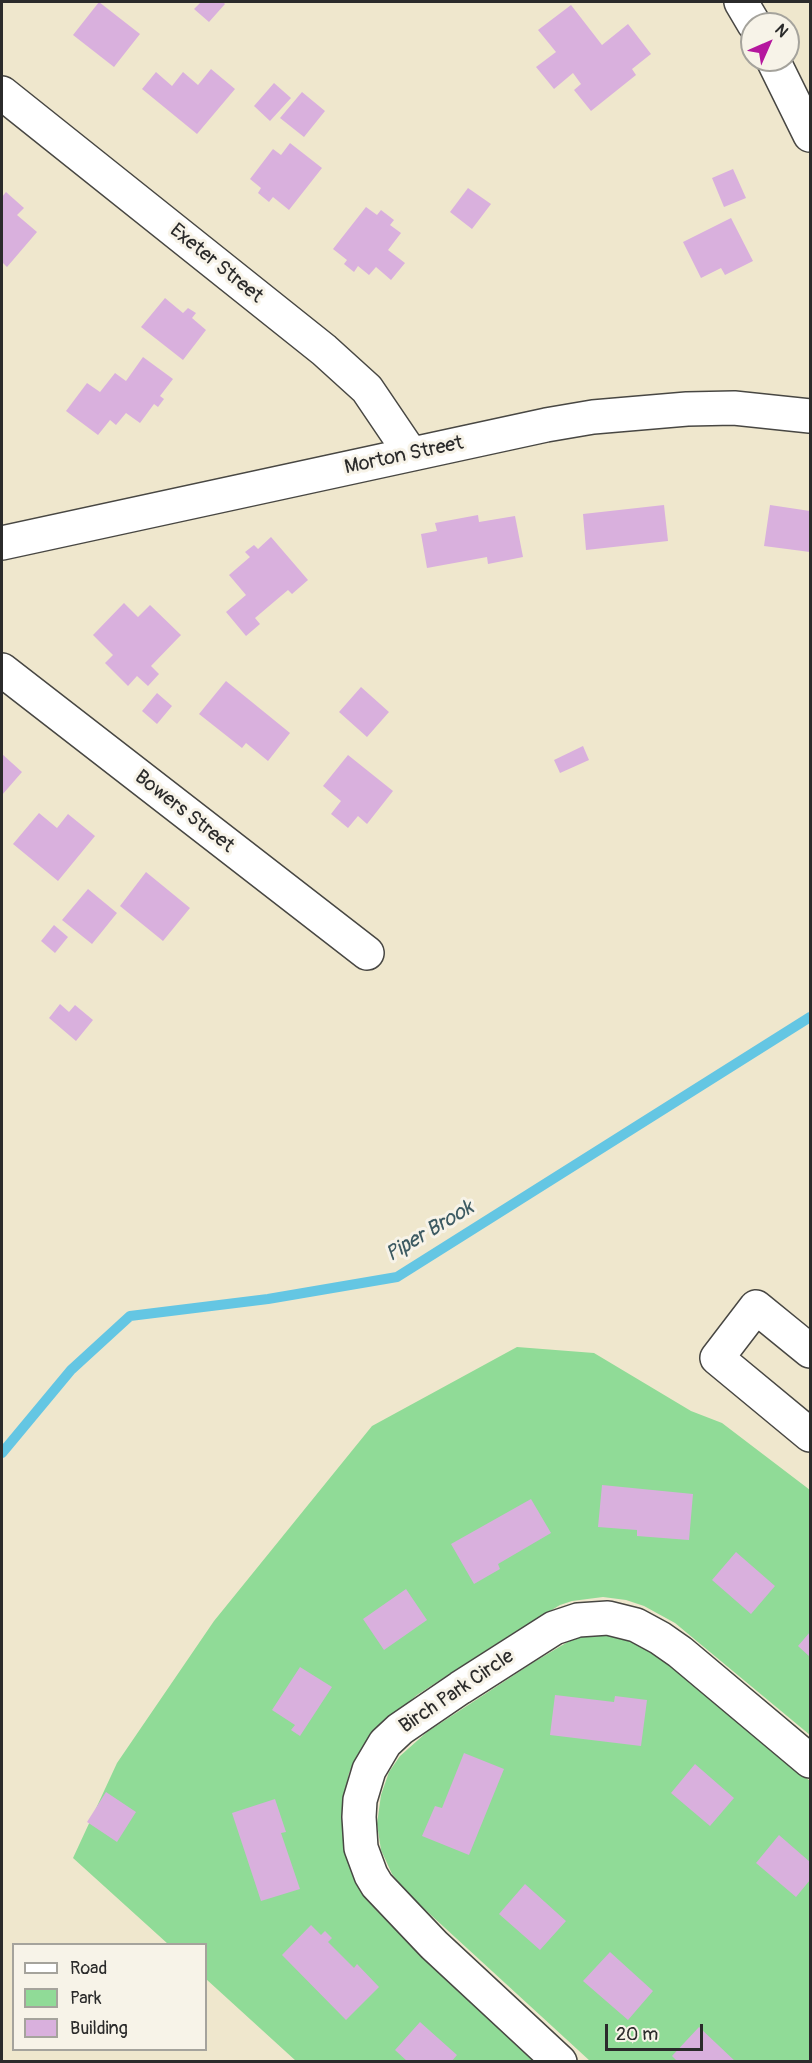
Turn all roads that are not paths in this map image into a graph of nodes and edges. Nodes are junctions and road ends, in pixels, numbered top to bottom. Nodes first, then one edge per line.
1 (779, 72) edge
2 (2, 93) edge
3 (810, 135) edge
4 (810, 416) edge
5 (411, 454) junction
6 (2, 543) edge
7 (2, 670) edge
8 (367, 953) dead end
9 (810, 1351) edge
10 (810, 1435) edge
11 (810, 1761) edge
12 (560, 2061) edge

1 - 3 street
2 - 5 street, Exeter Street
4 - 5 street, Morton Street
5 - 6 street, Morton Street
7 - 8 street, Bowers Street
9 - 10 street
11 - 12 street, Birch Park Circle

